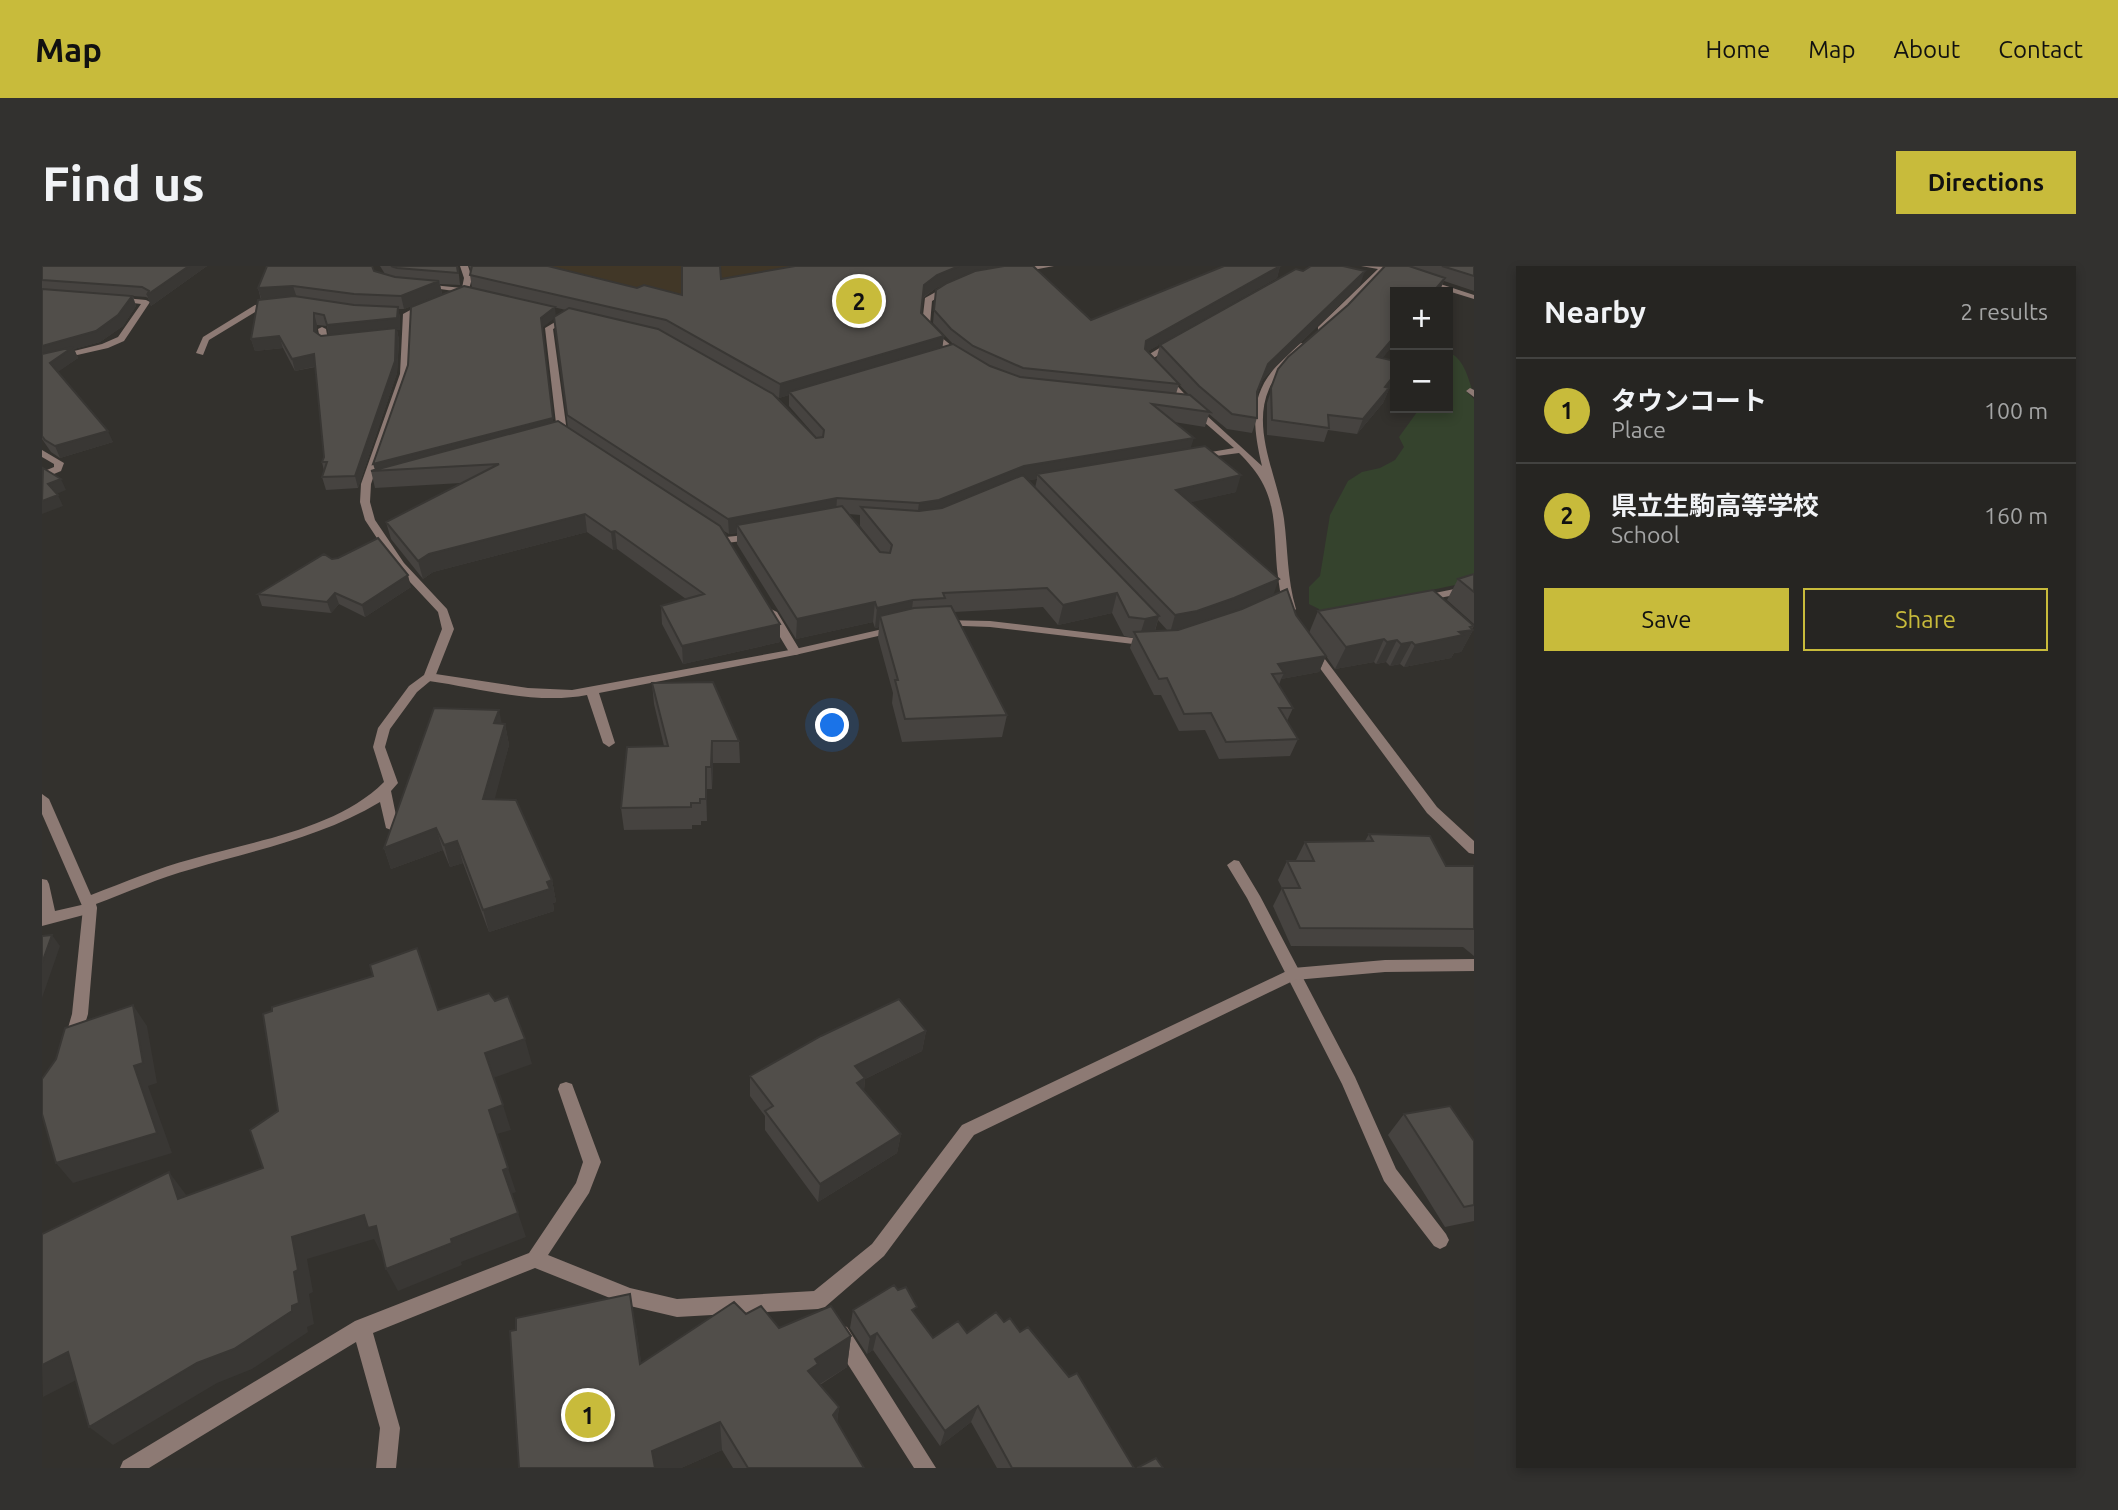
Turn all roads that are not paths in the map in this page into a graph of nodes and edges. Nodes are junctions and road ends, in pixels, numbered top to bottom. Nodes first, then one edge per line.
1 (464, 266) edge
2 (1051, 266) edge
3 (1365, 266) edge
4 (1385, 267) edge
5 (1396, 270) edge
6 (1002, 273) edge
7 (1418, 278) edge
8 (963, 281) edge
9 (411, 285) edge
10 (465, 291) junction
11 (476, 293) edge
12 (1474, 297) edge
13 (444, 298) edge
14 (107, 299) edge
15 (434, 302) edge
16 (279, 304) edge
17 (555, 313) edge
18 (567, 317) junction
19 (579, 319) edge
20 (322, 328) edge
21 (1318, 332) edge
22 (407, 334) junction
23 (394, 335) edge
24 (1183, 338) edge
25 (338, 341) edge
26 (1308, 341) edge
27 (953, 352) junction
28 (200, 353) dead end
29 (941, 356) edge
30 (45, 360) edge
31 (964, 360) edge
32 (1178, 404) edge
33 (1190, 405) junction
34 (562, 432) junction
35 (549, 435) edge
36 (572, 439) edge
37 (1241, 450) junction
38 (42, 453) edge
39 (1186, 459) edge
40 (42, 476) edge
41 (379, 480) edge
42 (366, 484) junction
43 (1270, 485) junction
44 (715, 532) edge
45 (770, 534) edge
46 (726, 540) junction
47 (384, 541) junction
48 (372, 547) edge
49 (733, 551) edge
50 (1474, 588) edge
51 (1286, 596) junction
52 (1273, 602) edge
53 (1403, 604) edge
54 (767, 607) edge
55 (1294, 619) edge
56 (1305, 640) edge
57 (1159, 643) edge
58 (795, 652) junction
59 (429, 677) junction
60 (592, 691) junction
61 (608, 743) dead end
62 (385, 793) junction
63 (42, 800) edge
64 (391, 825) edge
65 (1474, 849) edge
66 (1234, 865) dead end
67 (42, 884) edge
68 (89, 905) junction
69 (46, 919) edge
70 (1474, 965) edge
71 (1293, 974) junction
72 (69, 1052) edge
73 (566, 1089) dead end
74 (1440, 1240) dead end
75 (535, 1259) junction
76 (826, 1311) junction
77 (362, 1328) junction
78 (130, 1468) edge
79 (386, 1468) edge
80 (926, 1468) edge

1 - 10 street
2 - 6 street
3 - 4 street
4 - 5 street
4 - 21 street
7 - 12 street
8 - 27 street
9 - 10 street
10 - 11 street
10 - 13 street
14 - 30 street
15 - 22 street
16 - 28 street
17 - 18 street
18 - 19 street
18 - 34 street
20 - 25 street
22 - 23 street
22 - 42 street
24 - 33 street
26 - 43 street
27 - 29 street
27 - 31 street
32 - 33 street
33 - 37 street
34 - 35 street
34 - 36 street
37 - 39 street
37 - 43 street
38 - 40 street
41 - 42 street
42 - 47 street
43 - 51 street
44 - 46 street
45 - 46 street
46 - 49 street
47 - 48 street
47 - 59 street
50 - 53 street
51 - 52 street
51 - 55 street
54 - 58 street
56 - 65 street
57 - 58 street
58 - 60 street
59 - 60 street
59 - 62 street
60 - 61 street
62 - 64 street
62 - 68 street
63 - 68 street
66 - 71 street
67 - 69 street
68 - 69 street
68 - 72 street
70 - 71 street
71 - 74 street
71 - 76 street
73 - 75 street
75 - 76 street
75 - 77 street
76 - 80 street
77 - 78 street
77 - 79 street

